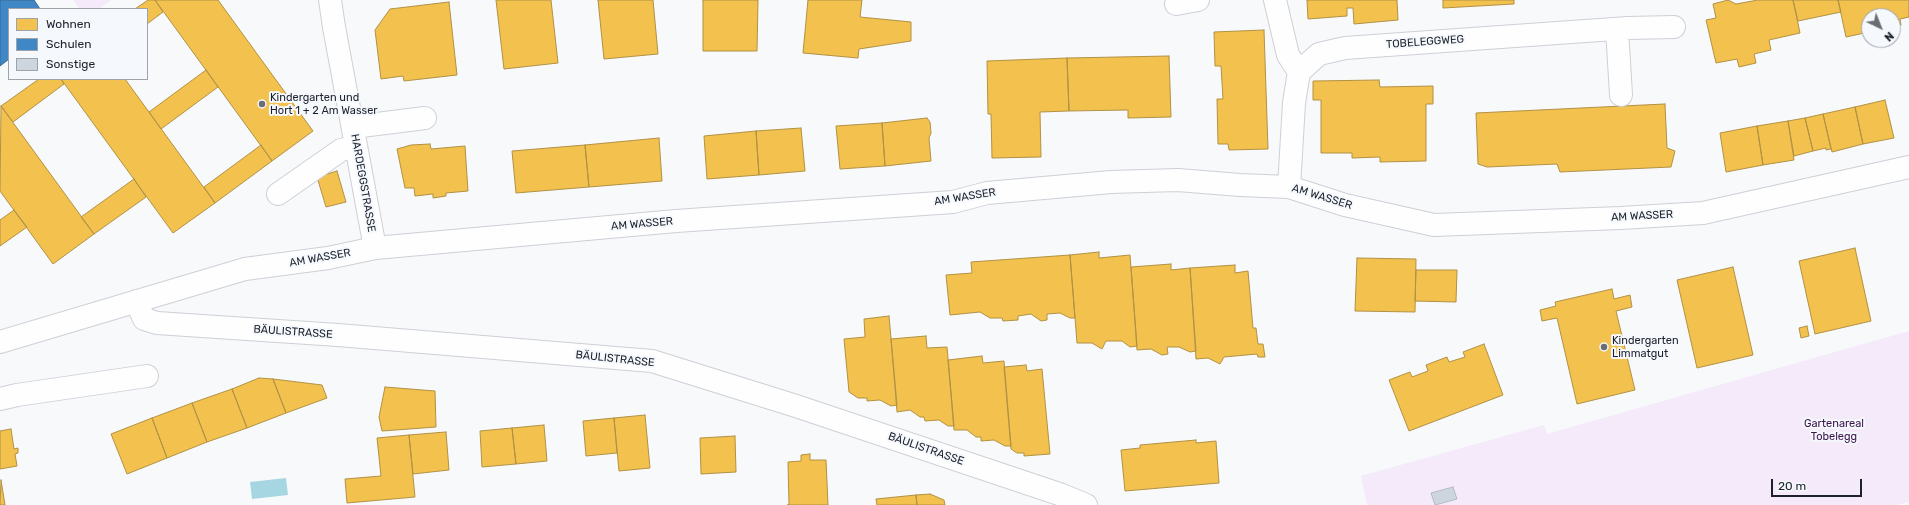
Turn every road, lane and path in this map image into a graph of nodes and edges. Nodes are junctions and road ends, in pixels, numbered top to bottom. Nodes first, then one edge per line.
1 (330, 0) edge
2 (1198, 0) edge
3 (1275, 0) edge
4 (1176, 4) dead end
5 (1674, 27) dead end
6 (1617, 29) junction
7 (1299, 72) junction
8 (1621, 95) dead end
9 (425, 118) dead end
10 (355, 137) junction
11 (1909, 167) edge
12 (1289, 187) junction
13 (278, 194) dead end
14 (375, 248) junction
15 (136, 301) junction
16 (0, 342) edge
17 (147, 376) dead end
18 (0, 399) edge
19 (1086, 505) edge

1 - 10 street, HARDEGGSTRASSE
2 - 4 street
3 - 7 street
5 - 6 street, TOBELEGGWEG
6 - 7 street, TOBELEGGWEG
6 - 8 street
7 - 12 street
9 - 10 street
10 - 13 street
10 - 14 street, HARDEGGSTRASSE
11 - 12 street, AM WASSER
12 - 14 street, AM WASSER
14 - 15 street, AM WASSER
15 - 16 street, AM WASSER
15 - 19 street, BÄULISTRASSE
17 - 18 street

